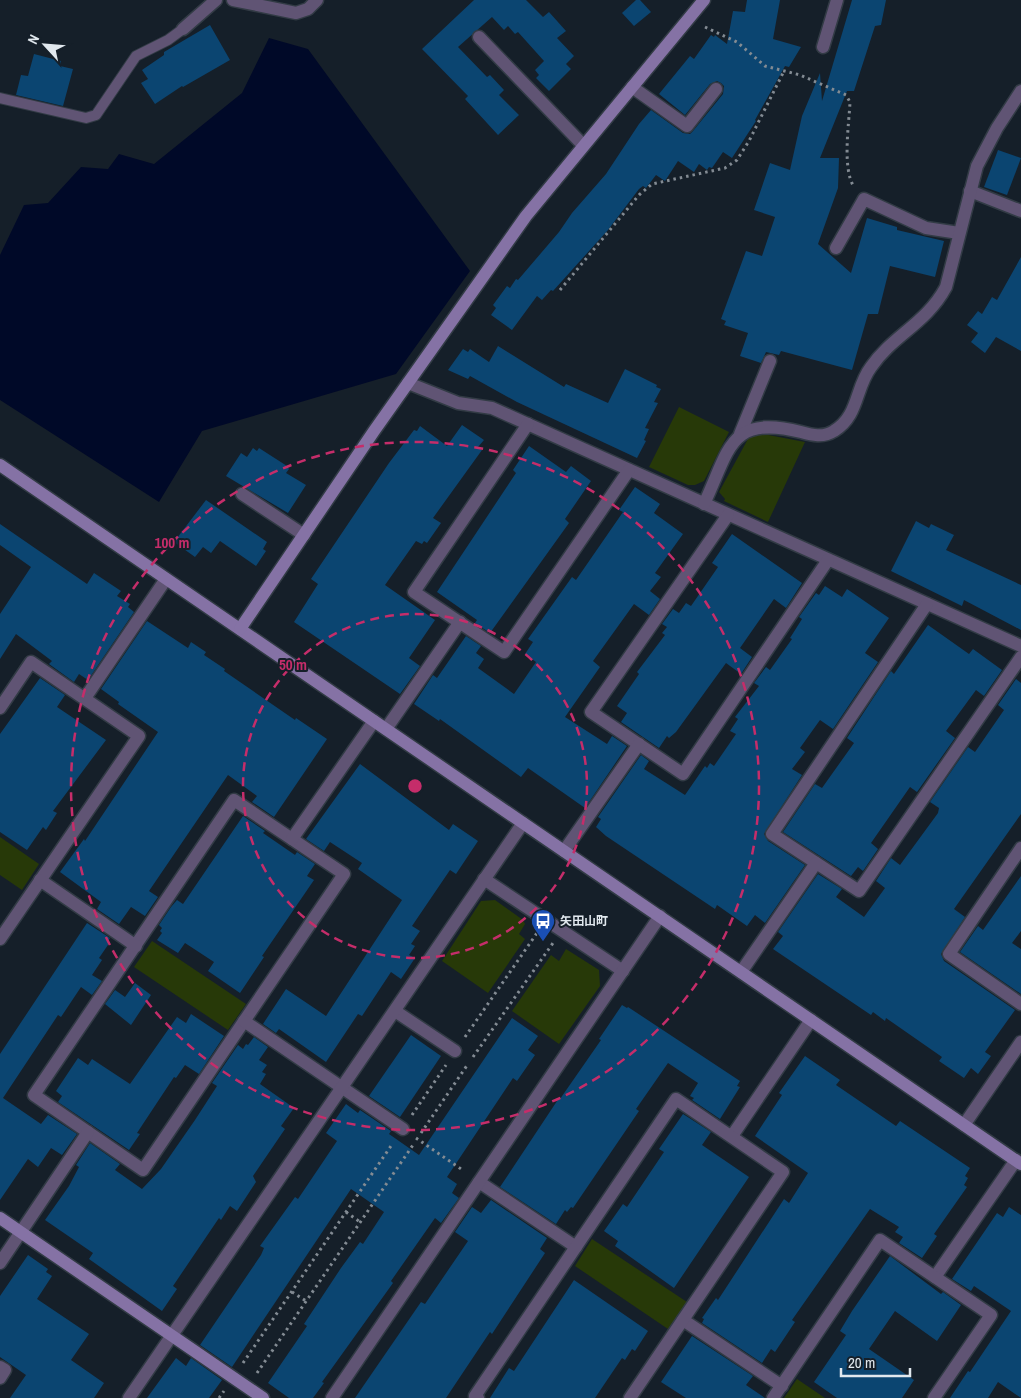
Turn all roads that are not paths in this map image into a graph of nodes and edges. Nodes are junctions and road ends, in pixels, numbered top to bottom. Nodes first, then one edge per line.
1 (216, 0) edge
2 (233, 0) edge
3 (317, 0) edge
4 (704, 0) edge
5 (837, 0) edge
6 (183, 29) joint
7 (479, 37) dead end
8 (823, 48) dead end
9 (632, 87) junction
10 (716, 88) dead end
11 (1021, 91) edge
12 (0, 98) edge
13 (583, 145) junction
14 (970, 190) junction
15 (1021, 211) edge
16 (959, 234) junction
17 (836, 248) dead end
18 (770, 361) dead end
19 (408, 383) junction
20 (528, 424) junction
21 (740, 434) junction
22 (0, 465) edge
23 (629, 470) junction
24 (242, 494) dead end
25 (704, 504) junction
26 (728, 515) junction
27 (304, 534) junction
28 (828, 560) junction
29 (166, 579) junction
30 (927, 604) junction
31 (460, 622) junction
32 (240, 629) junction
33 (1021, 646) edge
34 (1021, 657) edge
35 (85, 698) junction
36 (0, 708) edge
37 (374, 721) junction
38 (386, 729) junction
39 (639, 744) junction
40 (523, 823) junction
41 (292, 839) junction
42 (1021, 848) edge
43 (564, 851) junction
44 (816, 863) junction
45 (484, 879) junction
46 (40, 880) junction
47 (660, 916) junction
48 (0, 939) edge
49 (136, 946) junction
50 (623, 971) junction
51 (741, 972) junction
52 (1021, 1004) edge
53 (395, 1011) junction
54 (811, 1020) junction
55 (244, 1021) junction
56 (1021, 1042) edge
57 (455, 1051) road end
58 (342, 1086) junction
59 (964, 1125) junction
60 (403, 1129) road end
61 (88, 1132) junction
62 (732, 1136) junction
63 (1018, 1162) edge
64 (479, 1182) junction
65 (0, 1218) edge
66 (21, 1233) junction
67 (576, 1247) junction
68 (0, 1263) edge
69 (935, 1277) junction
70 (683, 1320) junction
71 (172, 1336) junction
72 (0, 1367) edge
73 (0, 1378) edge
74 (782, 1386) junction
75 (129, 1398) edge
76 (263, 1398) edge
77 (332, 1398) edge
78 (478, 1398) edge
79 (630, 1398) edge
80 (773, 1398) edge
81 (934, 1398) edge

1 - 6 street
2 - 3 street
4 - 9 street
5 - 8 street
6 - 12 lane
7 - 13 street
9 - 10 street
9 - 13 street
11 - 14 street
13 - 19 street
14 - 15 street
14 - 16 street
16 - 17 street
16 - 21 street
18 - 21 street
19 - 20 street
19 - 27 street
20 - 23 street
20 - 31 street
21 - 25 street
22 - 29 street
23 - 25 street
23 - 31 street
24 - 27 street
25 - 26 street
26 - 28 street
26 - 39 street
27 - 32 street
28 - 30 street
28 - 39 street
29 - 32 street
29 - 35 street
30 - 33 street
30 - 44 street
31 - 38 street
32 - 37 street
34 - 44 street
35 - 36 street
35 - 46 street
37 - 38 street
37 - 41 street
38 - 40 street
39 - 43 street
40 - 43 street
40 - 45 street
41 - 49 street
41 - 55 street
42 - 52 street
43 - 47 street
44 - 51 street
45 - 50 street
45 - 53 street
46 - 48 street
46 - 49 street
47 - 50 street
47 - 51 street
49 - 61 street
50 - 64 street
51 - 54 street
53 - 57 street
53 - 58 street
54 - 59 street
54 - 62 street
55 - 58 street
55 - 61 street
56 - 59 street
58 - 60 street
58 - 71 street
59 - 63 street
61 - 66 street
62 - 67 street
62 - 70 street
63 - 69 street
64 - 67 street
64 - 77 street
65 - 66 street
66 - 68 street
66 - 71 street
67 - 78 street
69 - 74 street
69 - 81 street
70 - 74 street
70 - 79 street
71 - 75 street
71 - 76 street
72 - 73 street
74 - 80 street

